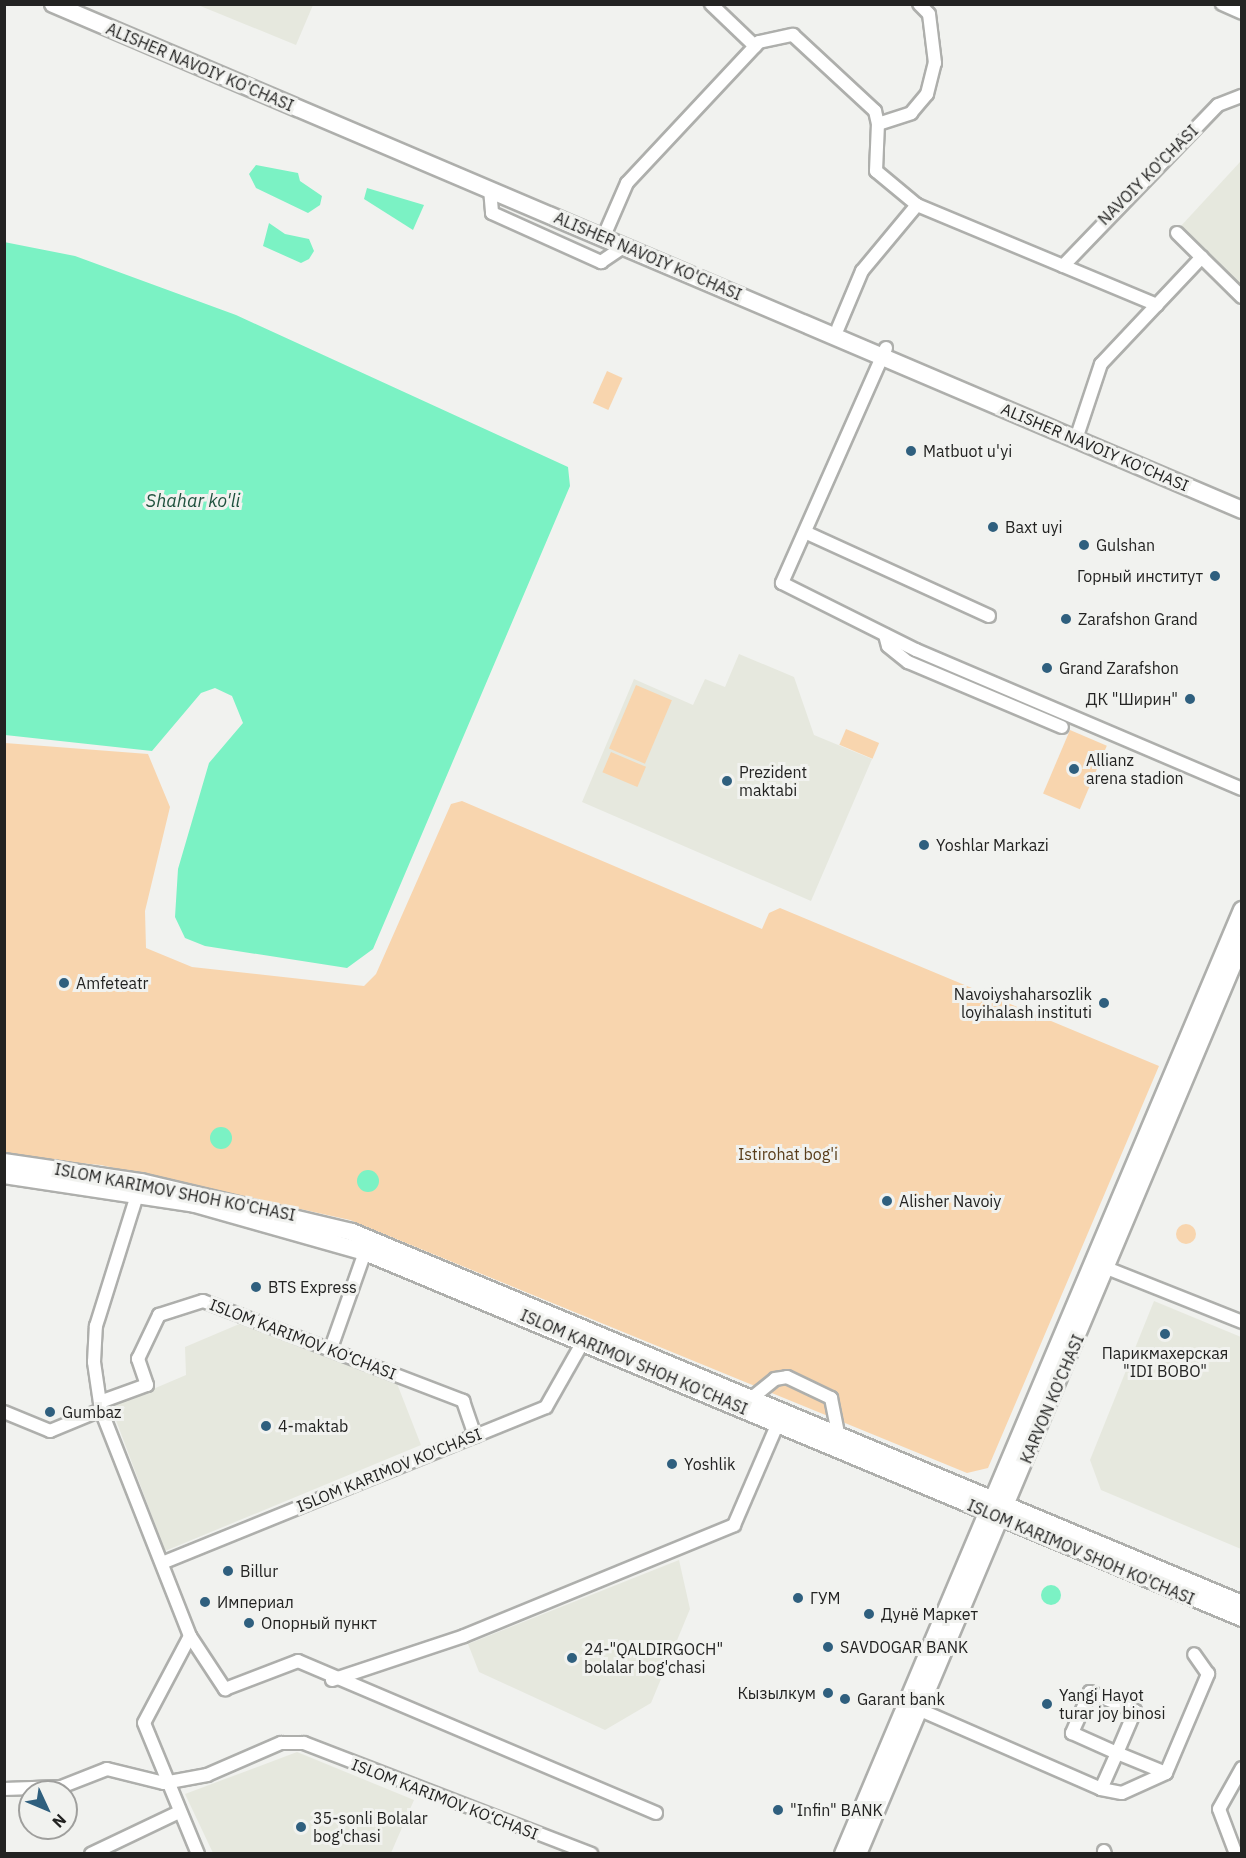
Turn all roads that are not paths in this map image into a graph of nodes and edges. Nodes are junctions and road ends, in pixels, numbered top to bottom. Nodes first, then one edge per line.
1 (53, 4) edge
2 (81, 4) edge
3 (711, 4) edge
4 (919, 4) edge
5 (1222, 4) edge
6 (1242, 13) edge
7 (755, 46) junction
8 (1242, 96) edge
9 (878, 124) junction
10 (375, 135) junction
11 (438, 162) junction
12 (490, 189) junction
13 (917, 205) junction
14 (1177, 233) dead end
15 (615, 237) junction
16 (1202, 257) junction
17 (1064, 266) junction
18 (1242, 297) edge
19 (1157, 304) junction
20 (838, 328) junction
21 (884, 352) junction
22 (1077, 435) junction
23 (1242, 500) edge
24 (1242, 510) edge
25 (807, 533) junction
26 (989, 616) dead end
27 (885, 635) junction
28 (1062, 727) dead end
29 (1242, 789) edge
30 (1242, 910) edge
31 (1242, 943) edge
32 (4, 1162) edge
33 (4, 1175) edge
34 (139, 1189) junction
35 (365, 1252) junction
36 (1101, 1266) junction
37 (1242, 1322) edge
38 (584, 1340) junction
39 (331, 1348) junction
40 (753, 1397) junction
41 (100, 1406) junction
42 (4, 1412) edge
43 (778, 1423) junction
44 (475, 1436) junction
45 (840, 1441) junction
46 (997, 1508) junction
47 (162, 1563) junction
48 (1242, 1604) edge
49 (1242, 1618) edge
50 (190, 1636) junction
51 (1194, 1654) dead end
52 (333, 1680) junction
53 (918, 1709) junction
54 (1117, 1753) junction
55 (1242, 1768) edge
56 (1166, 1773) junction
57 (164, 1783) junction
58 (4, 1789) edge
59 (1101, 1789) junction
60 (177, 1813) junction
61 (656, 1813) dead end
62 (91, 1854) edge
63 (198, 1854) edge
64 (591, 1854) edge
65 (843, 1854) edge
66 (858, 1854) edge
67 (1236, 1854) edge

1 - 10 main road, ALISHER NAVOIY KO'CHASI
2 - 10 main road, ALISHER NAVOIY KO'CHASI
3 - 7 street
4 - 9 street
5 - 6 street
7 - 9 street
7 - 15 street
8 - 17 street, NAVOIY KO'CHASI
9 - 13 street
10 - 11 main road, ALISHER NAVOIY KO'CHASI
11 - 12 main road, ALISHER NAVOIY KO'CHASI
11 - 15 main road, ALISHER NAVOIY KO'CHASI
12 - 15 main road, ALISHER NAVOIY KO'CHASI
12 - 15 street
13 - 17 street
13 - 20 street
14 - 16 street
15 - 20 main road, ALISHER NAVOIY KO'CHASI
15 - 21 main road, ALISHER NAVOIY KO'CHASI
16 - 18 street
16 - 19 street
17 - 19 street
19 - 22 street
20 - 21 main road, ALISHER NAVOIY KO'CHASI
21 - 22 main road, ALISHER NAVOIY KO'CHASI
21 - 25 street
22 - 23 main road, ALISHER NAVOIY KO'CHASI
22 - 24 main road, ALISHER NAVOIY KO'CHASI
25 - 26 street
25 - 27 street
27 - 28 street
27 - 29 street
30 - 36 main road
31 - 36 main road, KARVON KO'CHASI
32 - 34 main road, ISLOM KARIMOV SHOH KO'CHASI
33 - 34 main road, ISLOM KARIMOV SHOH KO'CHASI
34 - 35 main road, ISLOM KARIMOV SHOH KO'CHASI
34 - 40 main road, ISLOM KARIMOV SHOH KO'CHASI
34 - 41 street
35 - 38 main road, ISLOM KARIMOV SHOH KO'CHASI
35 - 39 street
36 - 37 street
36 - 46 main road, KARVON KO'CHASI
38 - 43 main road, ISLOM KARIMOV SHOH KO'CHASI
38 - 44 street, ISLOM KARIMOV KO'CHASI
39 - 41 street, ISLOM KARIMOV KO‘CHASI
39 - 44 street, ISLOM KARIMOV KO‘CHASI
40 - 45 main road, ISLOM KARIMOV SHOH KO'CHASI
40 - 45 street
41 - 42 street
41 - 47 street
43 - 45 main road, ISLOM KARIMOV SHOH KO'CHASI
43 - 52 street
44 - 47 street, ISLOM KARIMOV KO'CHASI
45 - 46 main road, ISLOM KARIMOV SHOH KO'CHASI
46 - 48 main road, ISLOM KARIMOV SHOH KO'CHASI
46 - 49 main road, ISLOM KARIMOV SHOH KO'CHASI
46 - 53 main road, KARVON KO'CHASI
46 - 65 main road
47 - 50 street
50 - 52 street
50 - 57 street
51 - 56 street
52 - 61 street
53 - 59 street
53 - 66 main road, KARVON KO'CHASI
54 - 54 street
54 - 56 street
54 - 59 street
55 - 67 street
56 - 59 street
57 - 58 street
57 - 60 street
57 - 64 street, ISLOM KARIMOV KO‘CHASI
60 - 62 street
60 - 63 street

